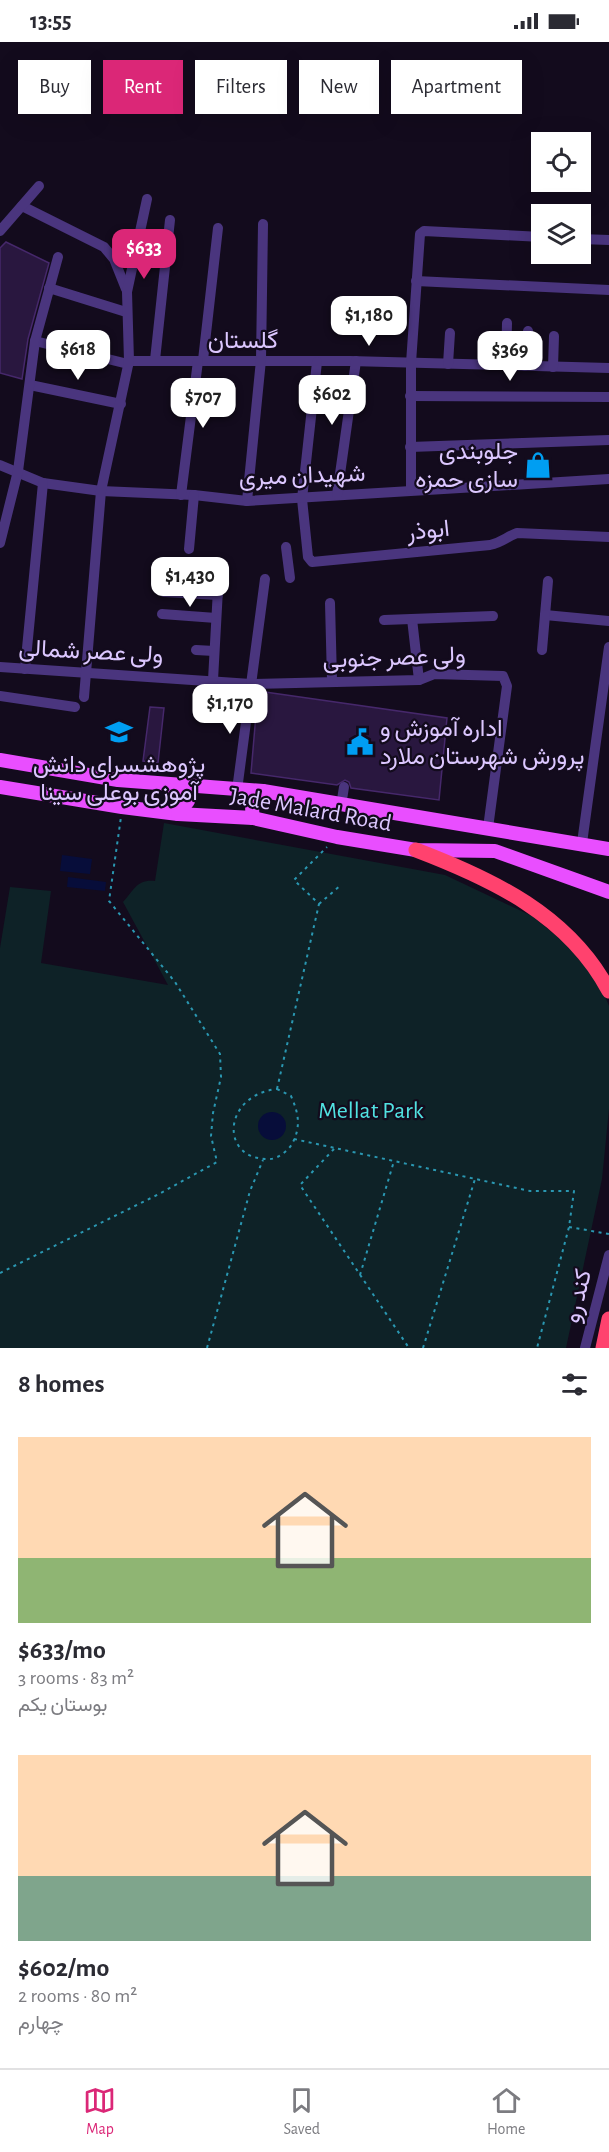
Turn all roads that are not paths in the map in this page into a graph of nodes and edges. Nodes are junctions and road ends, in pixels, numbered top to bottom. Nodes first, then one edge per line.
1 (39, 186) dead end
2 (147, 199) dead end
3 (22, 206) junction
4 (170, 220) dead end
5 (263, 224) dead end
6 (218, 228) dead end
7 (0, 231) edge
8 (531, 236) edge
9 (591, 239) edge
10 (609, 240) edge
11 (58, 257) dead end
12 (417, 281) junction
13 (49, 288) junction
14 (609, 290) edge
15 (127, 292) junction
16 (126, 312) junction
17 (507, 322) dead end
18 (528, 331) dead end
19 (450, 333) dead end
20 (554, 336) dead end
21 (35, 341) junction
22 (155, 360) junction
23 (200, 360) junction
24 (261, 360) junction
25 (356, 361) junction
26 (317, 362) junction
27 (129, 363) junction
28 (411, 363) junction
29 (448, 364) junction
30 (506, 366) junction
31 (525, 366) junction
32 (554, 367) junction
33 (609, 368) edge
34 (30, 385) junction
35 (410, 396) junction
36 (609, 397) edge
37 (121, 404) junction
38 (609, 440) edge
39 (410, 447) junction
40 (0, 465) edge
41 (18, 471) junction
42 (609, 479) edge
43 (43, 483) junction
44 (411, 490) junction
45 (101, 491) junction
46 (181, 495) junction
47 (194, 495) junction
48 (337, 495) junction
49 (302, 499) junction
50 (247, 501) junction
51 (609, 537) edge
52 (0, 543) edge
53 (286, 547) dead end
54 (189, 549) dead end
55 (308, 557) junction
56 (288, 559) junction
57 (219, 571) dead end
58 (290, 578) dead end
59 (265, 579) dead end
60 (548, 581) dead end
61 (164, 592) dead end
62 (218, 596) junction
63 (330, 603) dead end
64 (162, 614) dead end
65 (545, 615) junction
66 (493, 616) dead end
67 (216, 618) junction
68 (412, 619) junction
69 (384, 620) dead end
70 (609, 621) edge
71 (609, 647) edge
72 (196, 650) dead end
73 (542, 650) dead end
74 (214, 651) junction
75 (0, 666) edge
76 (25, 669) junction
77 (86, 670) junction
78 (213, 680) junction
79 (419, 680) junction
80 (332, 681) junction
81 (251, 684) junction
82 (0, 696) edge
83 (84, 697) dead end
84 (75, 706) dead end
85 (0, 760) edge
86 (118, 780) junction
87 (0, 786) edge
88 (344, 786) dead end
89 (237, 790) junction
90 (263, 791) junction
91 (341, 806) junction
92 (178, 814) junction
93 (253, 818) junction
94 (488, 828) junction
95 (582, 843) junction
96 (609, 849) edge
97 (416, 850) junction
98 (609, 892) edge
99 (609, 991) edge
100 (609, 1255) edge
101 (609, 1319) edge
102 (585, 1348) edge
103 (603, 1348) edge

1 - 3 street
2 - 15 street
3 - 7 street
3 - 15 street
4 - 22 street
5 - 24 street
6 - 23 street
8 - 12 street
9 - 10 street
11 - 13 street
12 - 14 street
12 - 28 street
13 - 16 street
13 - 21 street
15 - 16 street
16 - 27 street
17 - 30 street
18 - 31 street
19 - 29 street
20 - 32 street
21 - 27 street, گلستان
21 - 34 street
22 - 23 street, گلستان
22 - 27 street, گلستان
23 - 24 street, گلستان
23 - 46 street
24 - 26 street, گلستان
24 - 50 street
25 - 26 street, گلستان
25 - 28 street, گلستان
25 - 48 street
26 - 49 street
27 - 37 street
28 - 29 street, گلستان
28 - 35 street
29 - 30 street, گلستان
30 - 31 street, گلستان
31 - 32 street, گلستان
32 - 33 street, گلستان
34 - 37 street
34 - 41 street
35 - 36 street
35 - 39 street
37 - 45 street
38 - 39 street
39 - 44 street
40 - 41 street, شهیدان میری
41 - 43 street, شهیدان میری
41 - 52 street
42 - 44 street, شهیدان میری
43 - 45 street, شهیدان میری
43 - 76 street
44 - 48 street, شهیدان میری
45 - 46 street, شهیدان میری
45 - 77 street
46 - 47 street, شهیدان میری
47 - 50 street, شهیدان میری
47 - 54 street
48 - 49 street, شهیدان میری
49 - 50 street, شهیدان میری
49 - 55 street
51 - 55 street, ابوذر
53 - 56 street
55 - 56 street
56 - 58 street
57 - 62 street
59 - 81 street
60 - 65 street
61 - 62 street
62 - 67 street
63 - 80 street
64 - 67 street
65 - 70 street
65 - 73 street
66 - 68 street
67 - 74 street
68 - 69 street
68 - 79 street
71 - 95 street
72 - 74 street
74 - 78 street
75 - 76 street, ولی عصر شمالی
76 - 77 street, ولی عصر شمالی
77 - 78 street, ولی عصر شمالی
77 - 83 street
78 - 81 street, ولی عصر شمالی
79 - 80 street, ولی عصر جنوبی
79 - 94 street, ولی عصر جنوبی
80 - 81 street, ولی عصر جنوبی
81 - 89 street
82 - 84 street
85 - 86 main road, Jade Malard Road
86 - 89 main road, Jade Malard Road
86 - 92 main road
87 - 92 main road, Jade Malard Road
88 - 91 street
89 - 90 main road, Jade Malard Road
90 - 91 main road, Jade Malard Road
90 - 93 main road
91 - 94 main road, Jade Malard Road
92 - 93 main road, Jade Malard Road
93 - 97 main road, Jade Malard Road
94 - 95 main road, Jade Malard Road
95 - 96 main road, Jade Malard Road
97 - 98 main road, Jade Malard Road
97 - 99 highway
100 - 102 street, کند رو
101 - 103 highway

